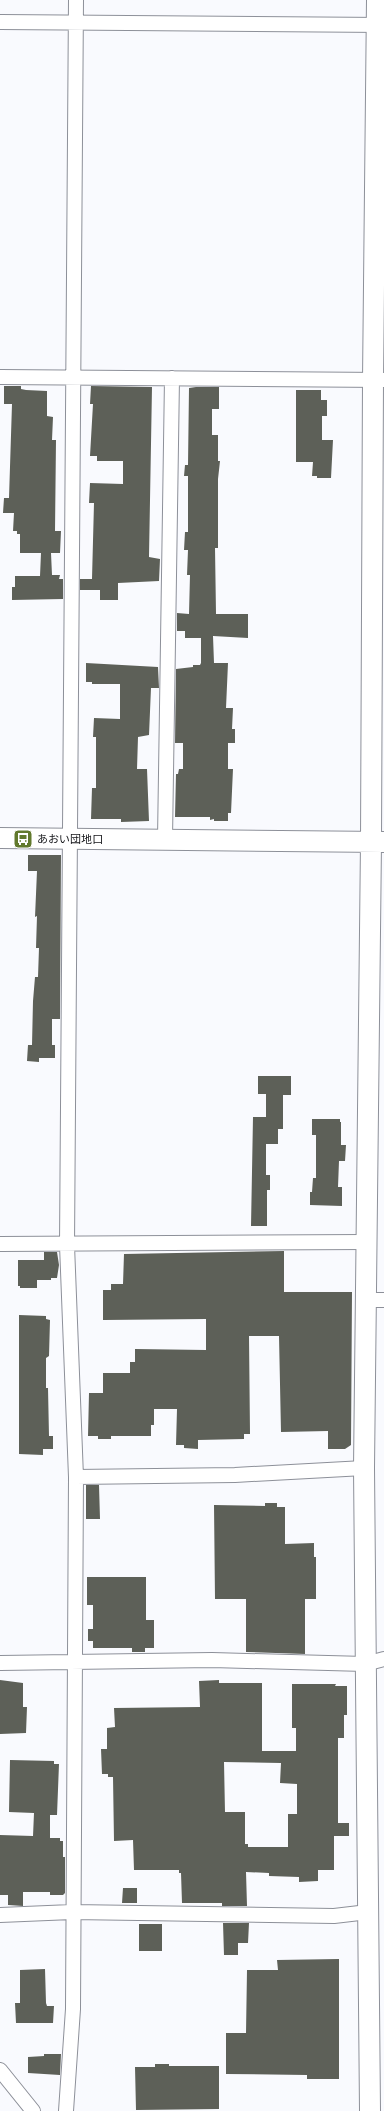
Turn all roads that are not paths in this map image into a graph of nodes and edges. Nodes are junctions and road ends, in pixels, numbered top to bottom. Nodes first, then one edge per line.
1 (76, 0) edge
2 (377, 0) edge
3 (0, 22) edge
4 (76, 23) junction
5 (380, 25) edge
6 (0, 377) edge
7 (75, 378) junction
8 (172, 378) junction
9 (378, 380) edge
10 (0, 838) edge
11 (71, 838) junction
12 (165, 839) junction
13 (378, 842) edge
14 (367, 1242) junction
15 (0, 1244) edge
16 (67, 1245) junction
17 (375, 1300) edge
18 (364, 1468) junction
19 (76, 1477) junction
20 (375, 1661) edge
21 (75, 1662) junction
22 (0, 1663) edge
23 (72, 1912) junction
24 (368, 1912) junction
25 (0, 1915) edge
26 (0, 2070) edge
27 (33, 2111) edge
28 (66, 2111) edge
29 (370, 2111) edge

1 - 4 street
2 - 5 street
3 - 4 street
4 - 5 street
4 - 7 street
5 - 9 street
6 - 7 street
7 - 8 street
7 - 11 street
8 - 9 street
8 - 12 street
9 - 13 street
10 - 11 street
11 - 12 street
11 - 16 street
12 - 13 street
13 - 14 street
14 - 16 street
14 - 17 street
15 - 16 street
16 - 19 street
17 - 18 street
18 - 19 street
18 - 20 street
19 - 21 street
20 - 21 street
20 - 24 street
21 - 22 street
21 - 23 street
23 - 24 street
23 - 25 street
23 - 28 street
24 - 29 street
26 - 27 street

